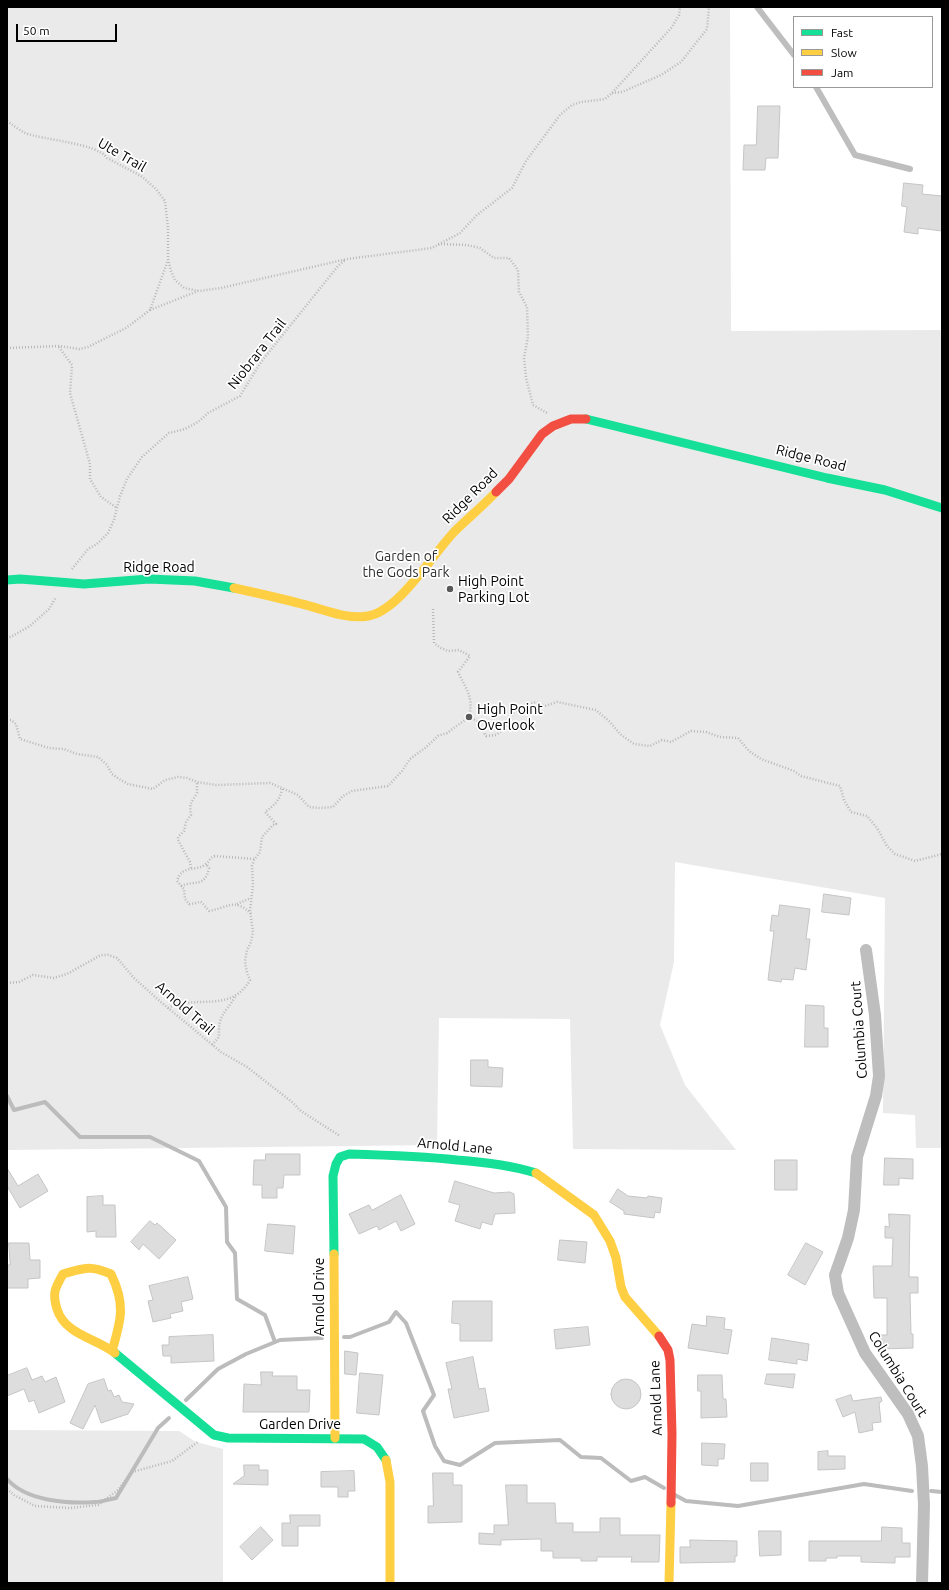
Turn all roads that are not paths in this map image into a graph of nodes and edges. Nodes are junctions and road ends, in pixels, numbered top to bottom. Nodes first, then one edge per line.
1 (757, 7) edge
2 (793, 54) edge
3 (817, 88) edge
4 (910, 169) dead end
5 (942, 508) edge
6 (7, 570) edge
7 (20, 578) junction
8 (7, 580) edge
9 (866, 950) dead end
10 (340, 1157) joint
11 (112, 1351) junction
12 (335, 1438) junction
13 (390, 1583) edge
14 (669, 1583) edge
15 (922, 1583) edge

1 - 2 lane
3 - 4 lane
5 - 7 street, Ridge Road
6 - 7 street, Ridge Road
7 - 8 street, Ridge Road
9 - 15 street, Columbia Court
10 - 12 street, Arnold Drive
10 - 14 street, Arnold Lane
11 - 11 street
11 - 12 street, Garden Drive
12 - 13 street, Garden Drive

